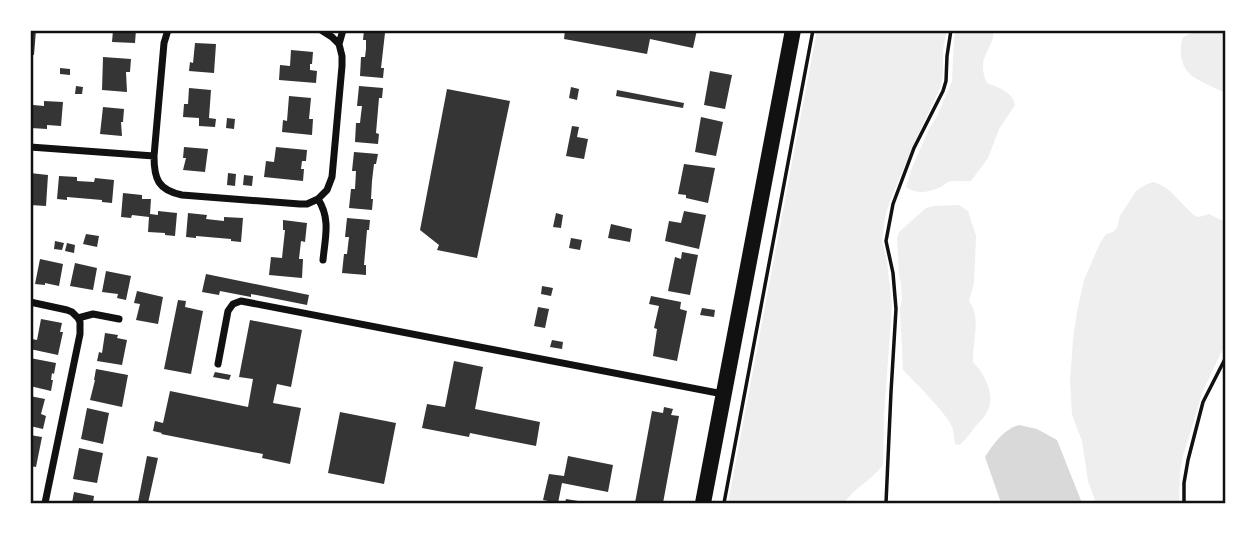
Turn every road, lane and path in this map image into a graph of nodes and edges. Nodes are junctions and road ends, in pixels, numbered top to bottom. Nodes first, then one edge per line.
1 (168, 30) edge
2 (321, 30) edge
3 (343, 30) edge
4 (793, 30) edge
5 (813, 30) edge
6 (951, 30) edge
7 (338, 44) junction
8 (30, 147) edge
9 (155, 156) junction
10 (318, 199) junction
11 (323, 260) dead end
12 (30, 302) edge
13 (78, 318) junction
14 (119, 319) dead end
15 (1225, 359) edge
16 (218, 364) dead end
17 (723, 394) junction
18 (45, 503) edge
19 (703, 503) edge
20 (724, 503) edge
21 (886, 503) edge
22 (1184, 503) edge

1 - 9 street
2 - 7 street
3 - 7 street
4 - 17 main road
5 - 20 path
6 - 21 path
7 - 10 street
8 - 9 street
9 - 10 street
10 - 11 street
12 - 13 street
13 - 14 street
13 - 18 street
15 - 22 path
16 - 17 street
17 - 19 main road

